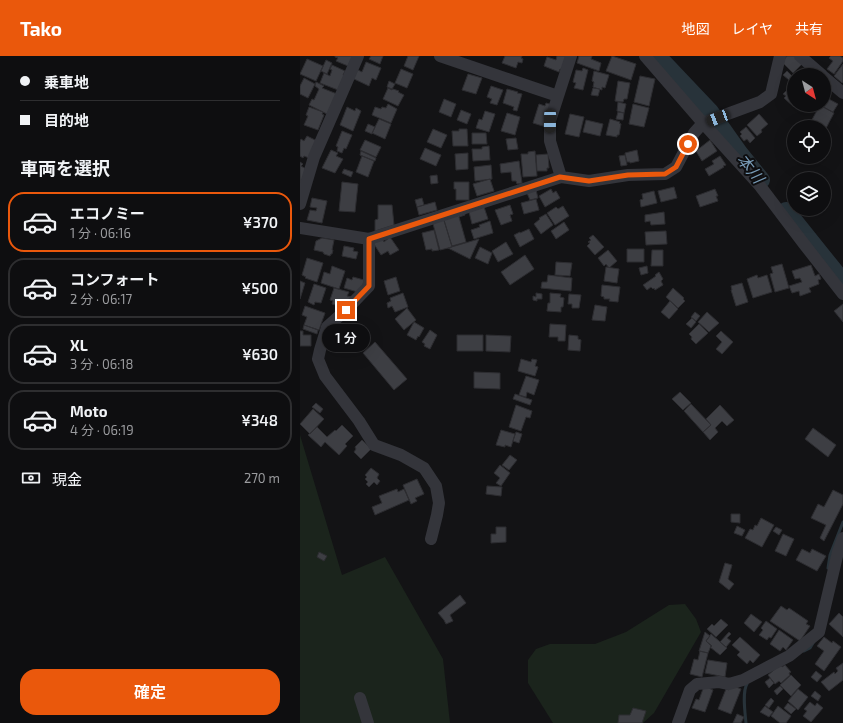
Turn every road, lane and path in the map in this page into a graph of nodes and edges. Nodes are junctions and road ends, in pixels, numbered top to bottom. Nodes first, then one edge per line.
1 (358, 56) edge
2 (440, 56) edge
3 (571, 56) edge
4 (645, 56) edge
5 (780, 56) edge
6 (800, 56) edge
7 (814, 68) edge
8 (831, 83) edge
9 (843, 93) edge
10 (558, 96) junction
11 (710, 121) junction
12 (560, 177) junction
13 (300, 204) edge
14 (300, 228) edge
15 (369, 239) junction
16 (843, 294) edge
17 (843, 538) edge
18 (431, 539) dead end
19 (360, 698) dead end
20 (368, 723) edge
21 (678, 723) edge

1 - 13 street
2 - 10 street
3 - 10 street
4 - 11 street
5 - 11 street
6 - 7 street
8 - 9 street
10 - 12 street
11 - 12 street
11 - 16 street
12 - 15 street
14 - 15 street
15 - 18 street
17 - 21 street
19 - 20 street

